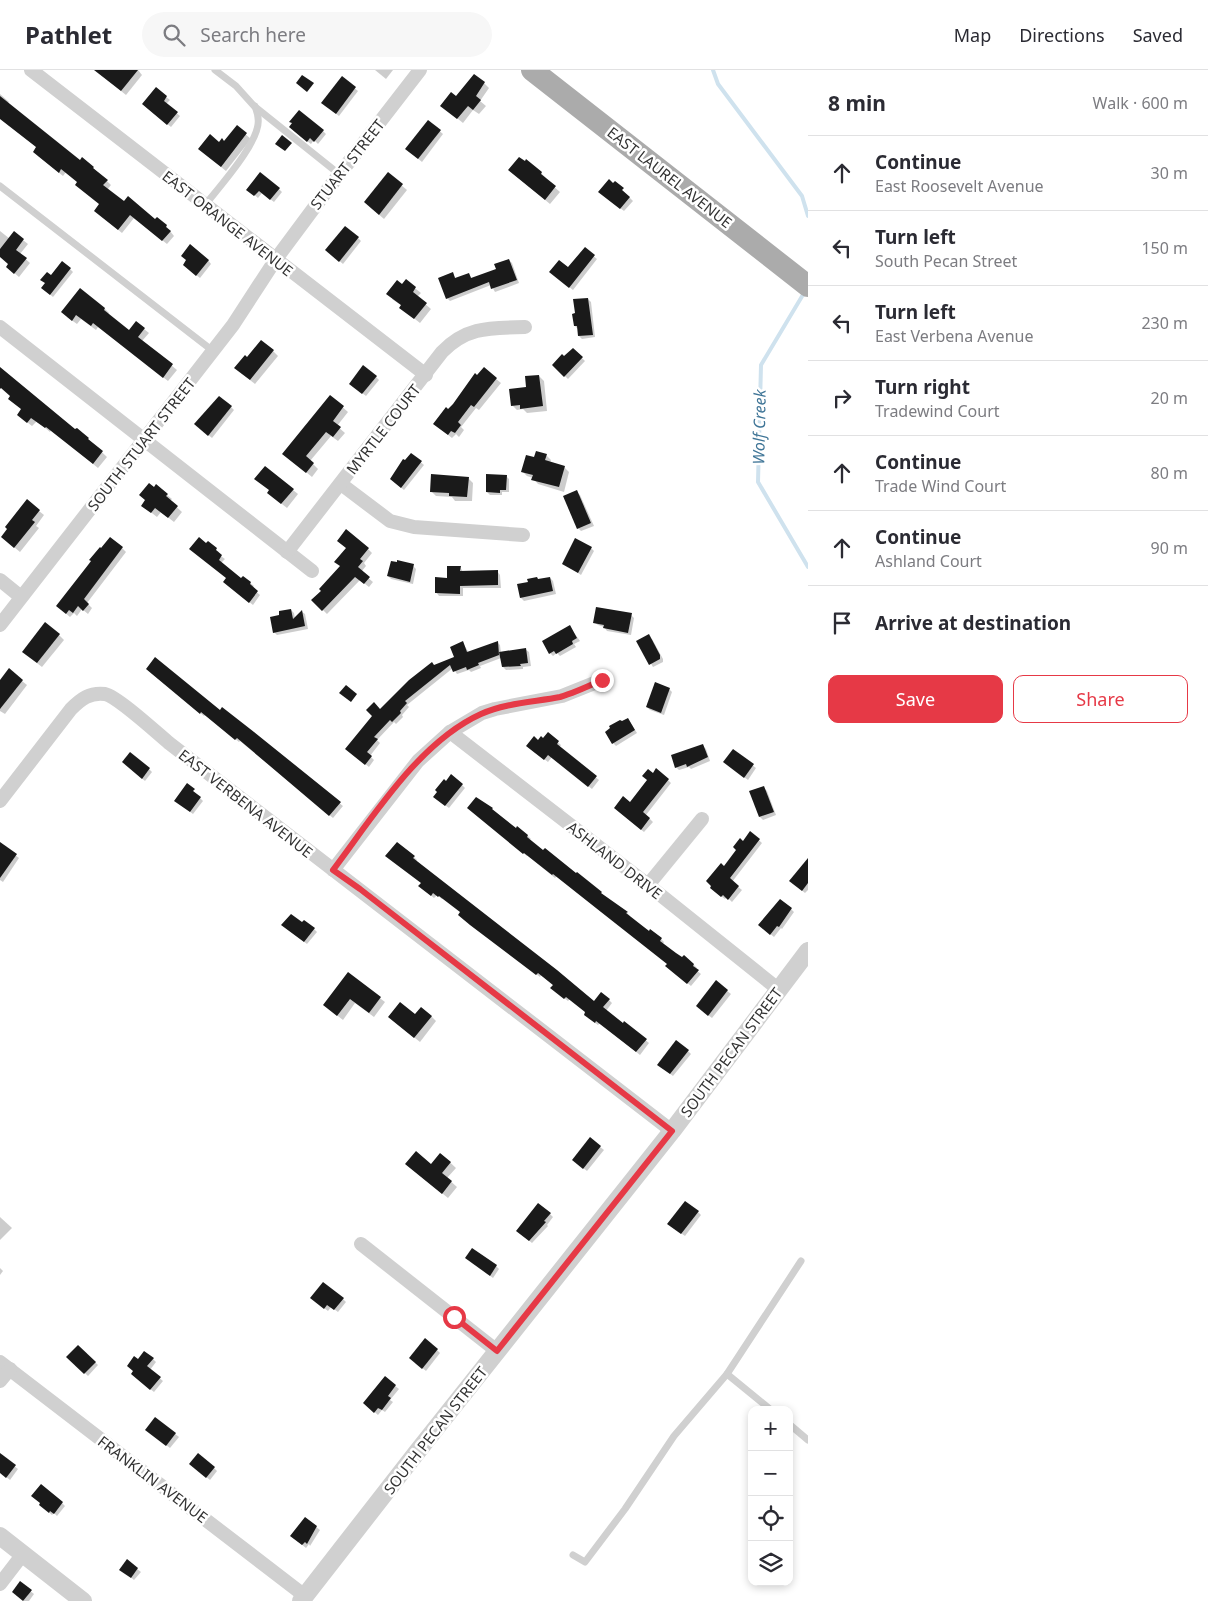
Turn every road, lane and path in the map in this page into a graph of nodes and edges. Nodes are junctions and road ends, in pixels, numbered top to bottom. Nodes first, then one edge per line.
1 (31, 70) edge
2 (215, 70) edge
3 (420, 70) edge
4 (532, 70) edge
5 (254, 106) junction
6 (340, 174) junction
7 (0, 186) edge
8 (205, 205) junction
9 (276, 259) junction
10 (804, 283) edge
11 (525, 327) dead end
12 (0, 328) edge
13 (213, 351) junction
14 (426, 375) junction
15 (145, 440) junction
16 (340, 484) junction
17 (523, 535) dead end
18 (287, 552) junction
19 (312, 571) dead end
20 (0, 580) edge
21 (21, 597) junction
22 (0, 624) edge
23 (602, 680) dead end
24 (450, 732) junction
25 (0, 801) edge
26 (702, 819) dead end
27 (333, 870) junction
28 (648, 885) junction
29 (808, 951) edge
30 (778, 989) junction
31 (672, 1131) junction
32 (361, 1244) dead end
33 (801, 1261) dead end
34 (497, 1351) junction
35 (5, 1365) edge
36 (727, 1374) junction
37 (0, 1381) edge
38 (766, 1406) edge
39 (793, 1427) edge
40 (808, 1440) edge
41 (0, 1536) edge
42 (24, 1554) junction
43 (573, 1555) dead end
44 (0, 1584) edge
45 (303, 1598) edge
46 (83, 1601) edge

1 - 8 street, EAST ORANGE AVENUE
2 - 5 lane
3 - 6 street, STUART STREET
4 - 10 main road, EAST LAUREL AVENUE
5 - 6 lane
5 - 8 lane
6 - 9 street, STUART STREET
7 - 13 lane
8 - 9 street, EAST ORANGE AVENUE
9 - 13 street, SOUTH STUART STREET
9 - 14 street, EAST ORANGE AVENUE
11 - 14 street, MYRTLE COURT
12 - 15 street
13 - 15 street, SOUTH STUART STREET
14 - 16 street, MYRTLE COURT
15 - 18 street
15 - 21 street, SOUTH STUART STREET
16 - 17 street
16 - 18 street, MYRTLE COURT
18 - 19 street
20 - 21 street
21 - 22 street, SOUTH STUART STREET
23 - 24 street
24 - 27 street
24 - 28 street, ASHLAND DRIVE
25 - 27 street, EAST VERBENA AVENUE
26 - 28 street
27 - 31 street, EAST VERBENA AVENUE
28 - 30 street, ASHLAND DRIVE
29 - 30 street, SOUTH PECAN STREET
30 - 31 street, SOUTH PECAN STREET
31 - 34 street, SOUTH PECAN STREET
32 - 34 street
33 - 36 lane
34 - 45 street, SOUTH PECAN STREET
35 - 37 street
35 - 45 street, FRANKLIN AVENUE
36 - 38 lane
36 - 43 lane
39 - 40 lane
41 - 42 street
42 - 44 street
42 - 46 street

